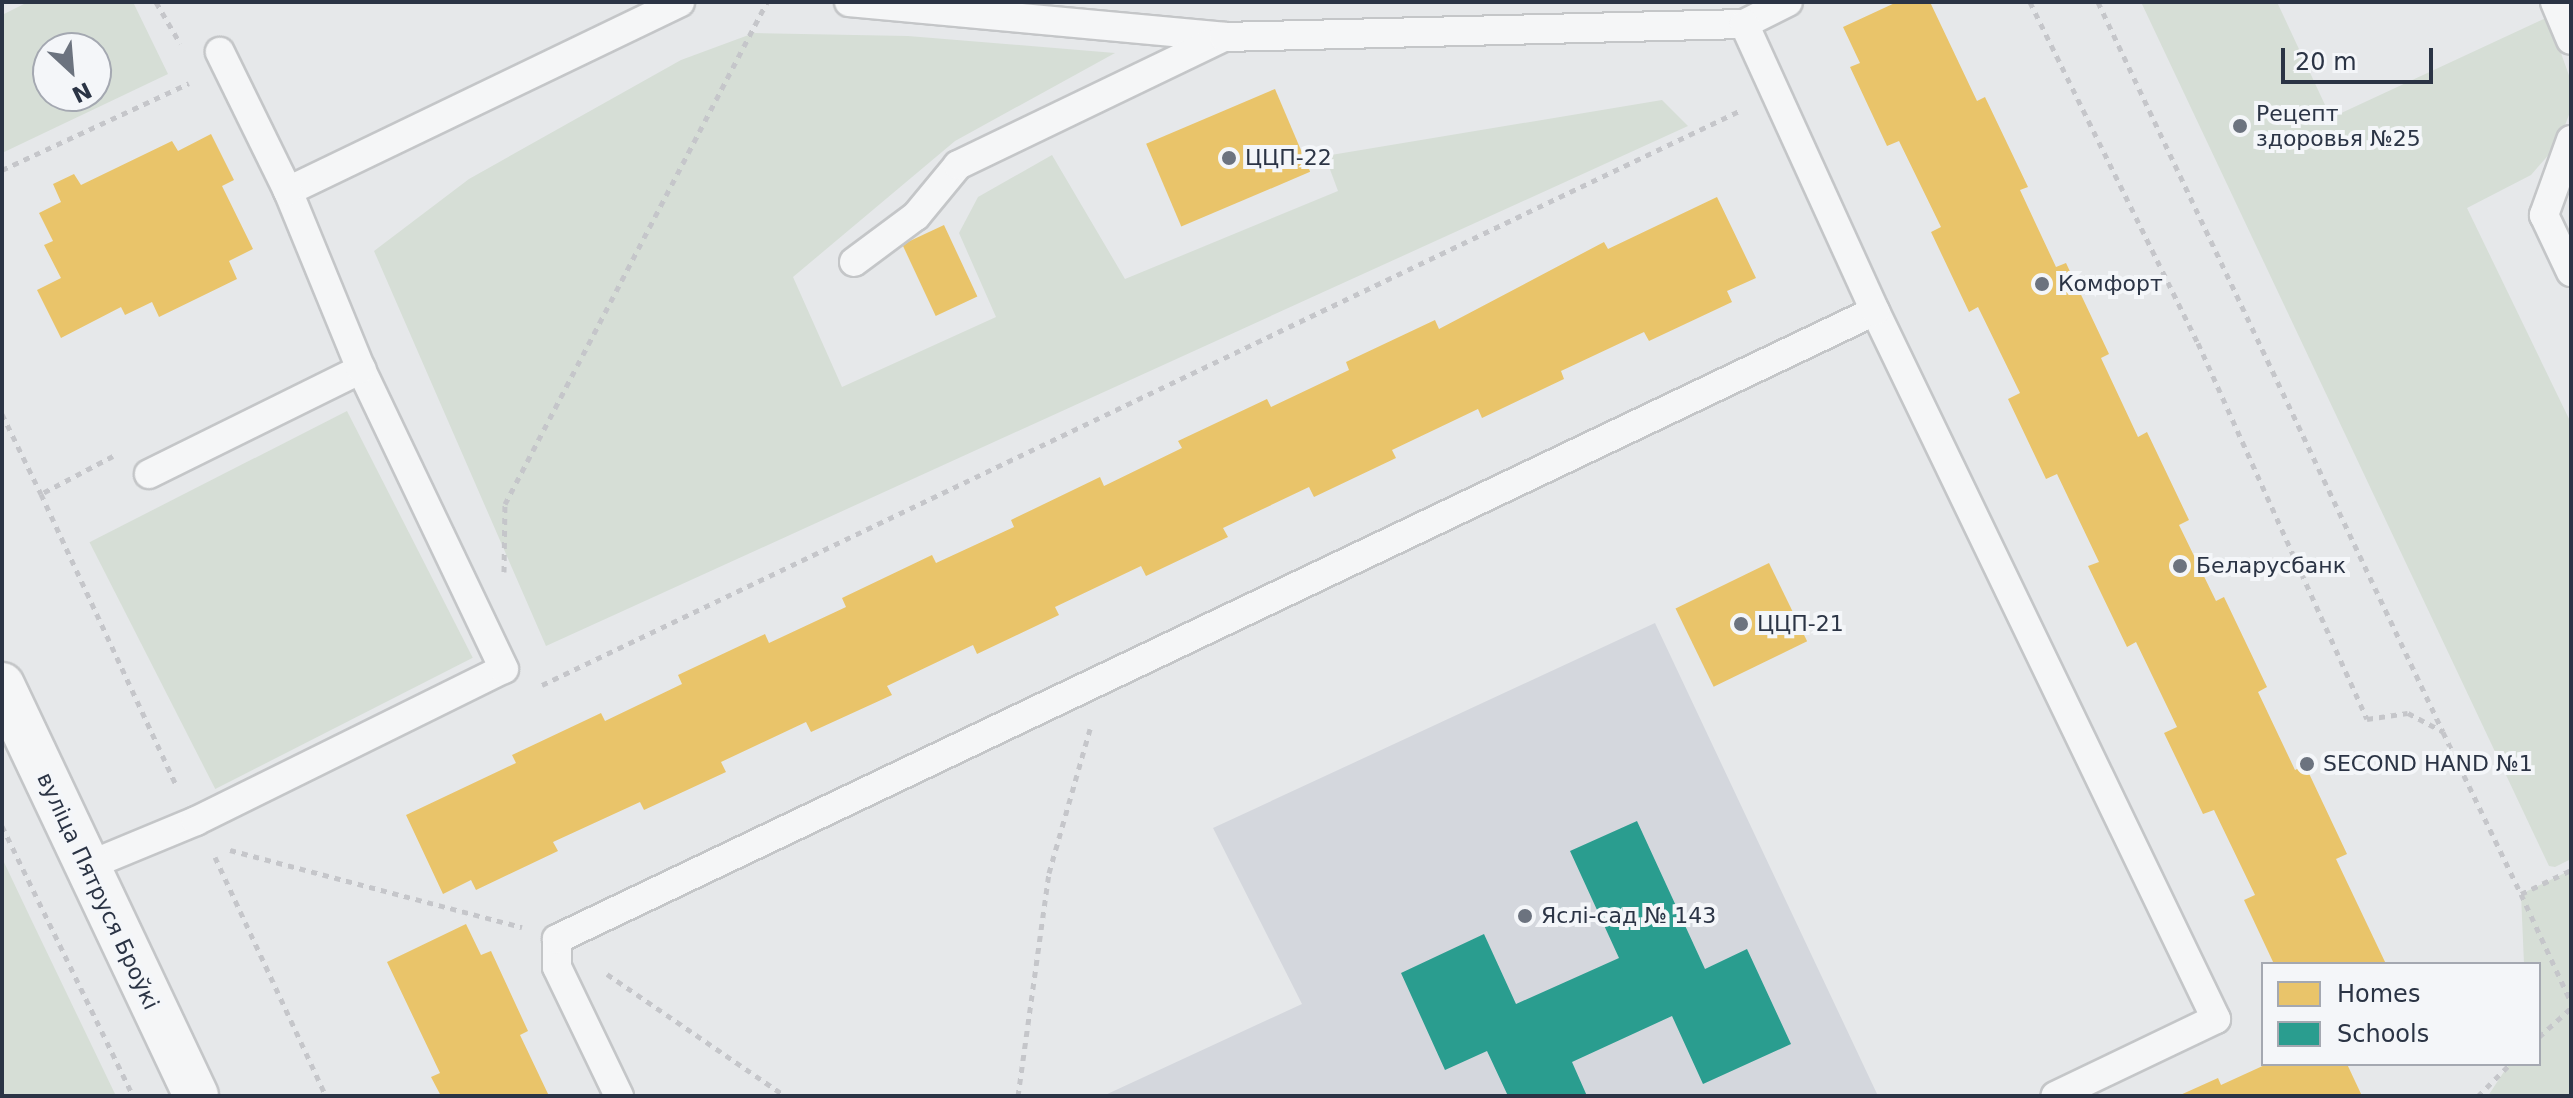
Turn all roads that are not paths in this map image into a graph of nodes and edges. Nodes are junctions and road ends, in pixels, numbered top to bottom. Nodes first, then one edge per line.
1 (680, 2) edge
2 (849, 2) edge
3 (1788, 2) edge
4 (2555, 2) edge
5 (1744, 24) junction
6 (1224, 37) junction
7 (2571, 40) edge
8 (220, 52) dead end
9 (2571, 140) edge
10 (288, 191) junction
11 (854, 262) dead end
12 (2571, 272) edge
13 (1875, 311) junction
14 (361, 369) junction
15 (149, 474) dead end
16 (2, 685) edge
17 (85, 867) junction
18 (196, 1096) edge
19 (619, 1096) edge
20 (2055, 1096) edge

1 - 10 lane
2 - 6 lane
3 - 5 lane
4 - 7 lane
5 - 6 lane
5 - 13 lane
6 - 11 lane
8 - 10 lane
9 - 12 lane
10 - 14 lane
13 - 19 lane
13 - 20 lane
14 - 15 lane
14 - 17 lane
16 - 17 street, вуліца Пятруся Броўкі
17 - 18 street, вуліца Пятруся Броўкі

